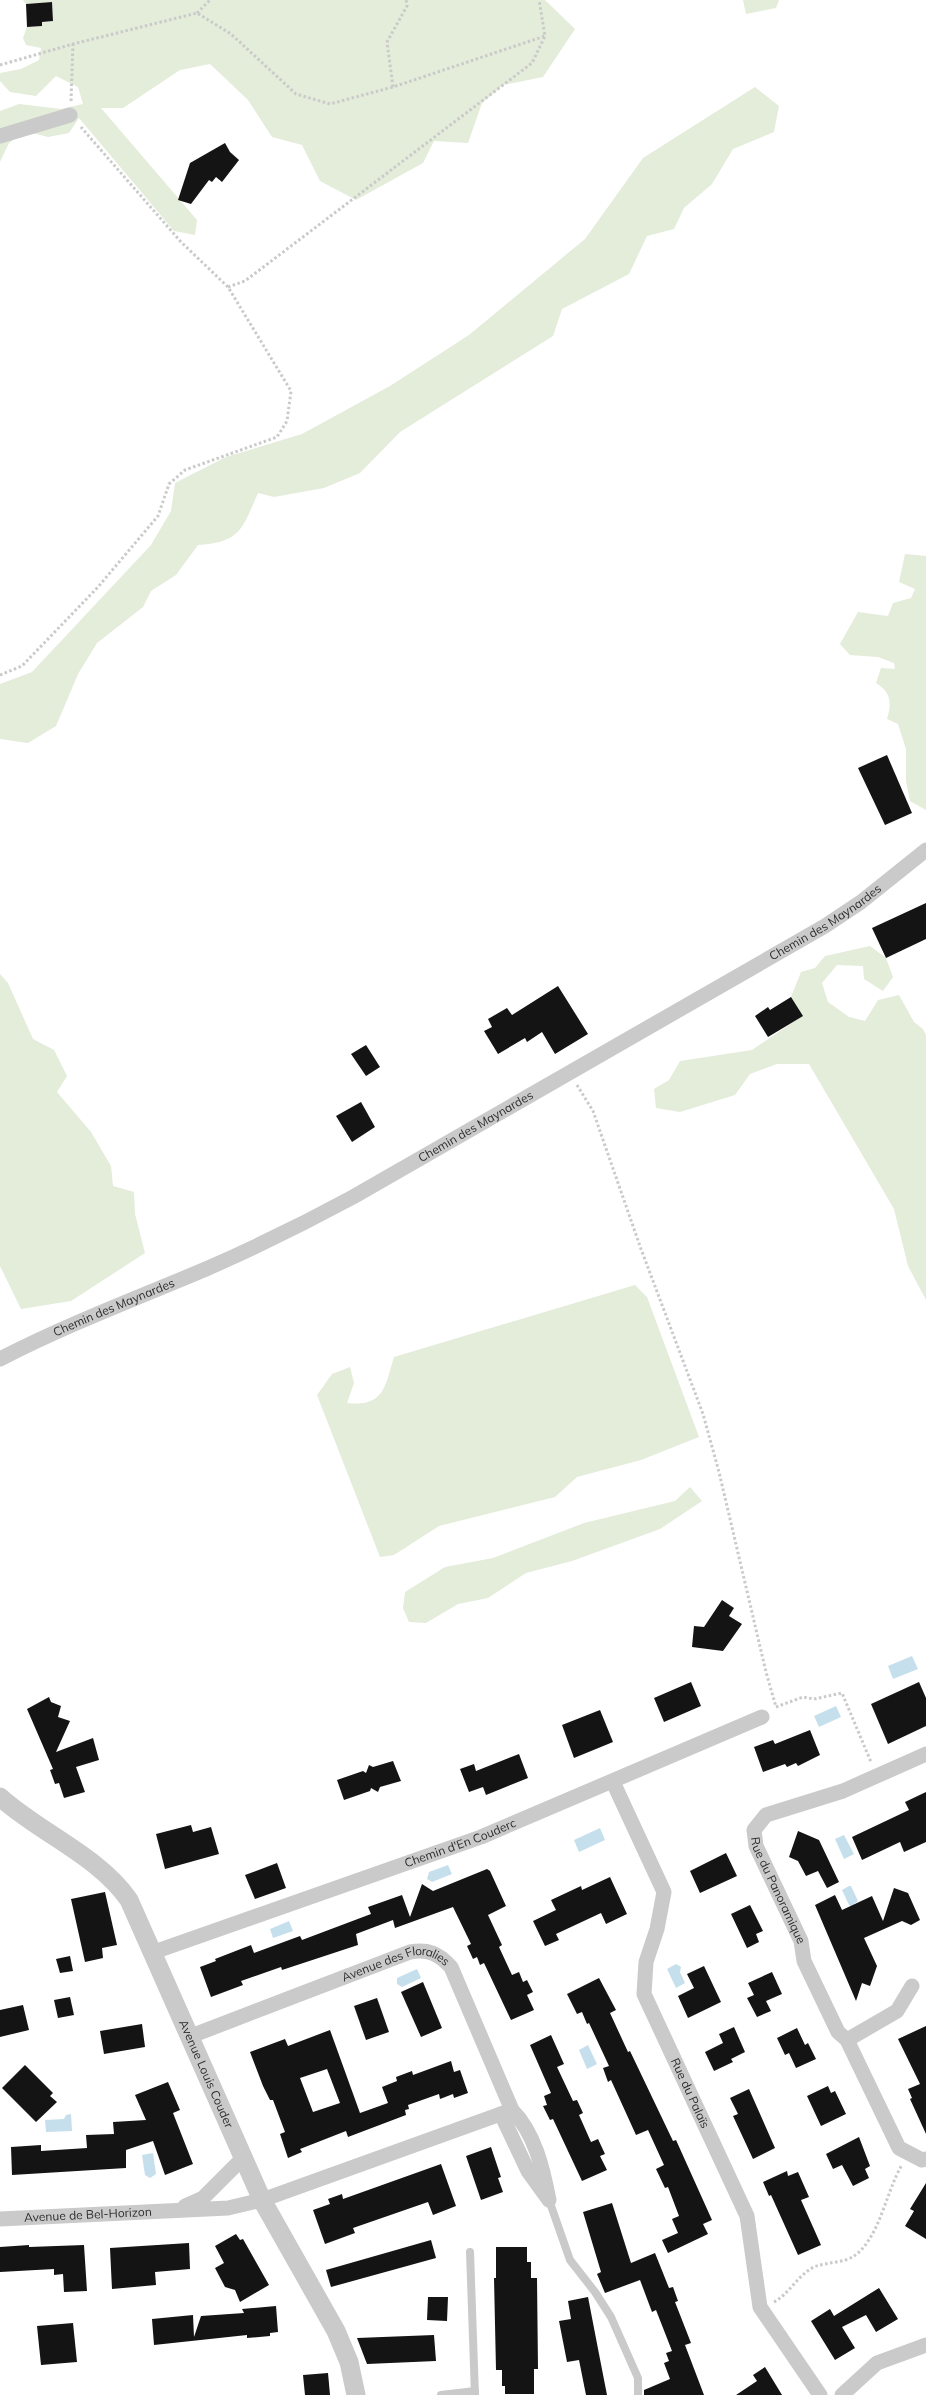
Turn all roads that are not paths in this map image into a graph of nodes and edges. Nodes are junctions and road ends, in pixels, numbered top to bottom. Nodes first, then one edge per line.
1 (70, 115) road end
2 (0, 136) edge
3 (926, 850) edge
4 (0, 1359) edge
5 (762, 1718) road end
6 (926, 1754) edge
7 (612, 1782) junction
8 (0, 1797) edge
9 (154, 1952) junction
10 (912, 1986) dead end
11 (191, 2036) junction
12 (846, 2040) junction
13 (507, 2112) junction
14 (244, 2158) junction
15 (926, 2159) edge
16 (262, 2200) junction
17 (549, 2200) joint
18 (175, 2210) junction
19 (0, 2218) edge
20 (470, 2252) dead end
21 (926, 2345) edge
22 (475, 2393) edge
23 (356, 2395) edge
24 (441, 2395) edge
25 (638, 2395) edge
26 (820, 2395) edge
27 (842, 2395) edge

1 - 2 street
3 - 4 street, Chemin des Maynardes
5 - 7 street, Chemin d'En Couderc
6 - 12 street, Rue du Panoramique
7 - 9 street, Chemin d'En Couderc
7 - 26 street, Rue du Palaïs
8 - 9 street, Avenue Louis Couder
9 - 11 street, Avenue Louis Couder
10 - 12 street
11 - 13 street, Avenue des Floralies
11 - 14 street, Avenue Louis Couder
12 - 15 street, Rue du Panoramique
13 - 16 street
13 - 17 street, Avenue des Floralies
14 - 16 street, Avenue Louis Couder
14 - 18 street, Avenue de Bel-Horizon
16 - 18 street, Avenue de Bel-Horizon
16 - 23 street, Avenue Louis Couder
17 - 25 lane
18 - 19 street, Avenue de Bel-Horizon
20 - 22 lane
21 - 27 street
22 - 24 lane

